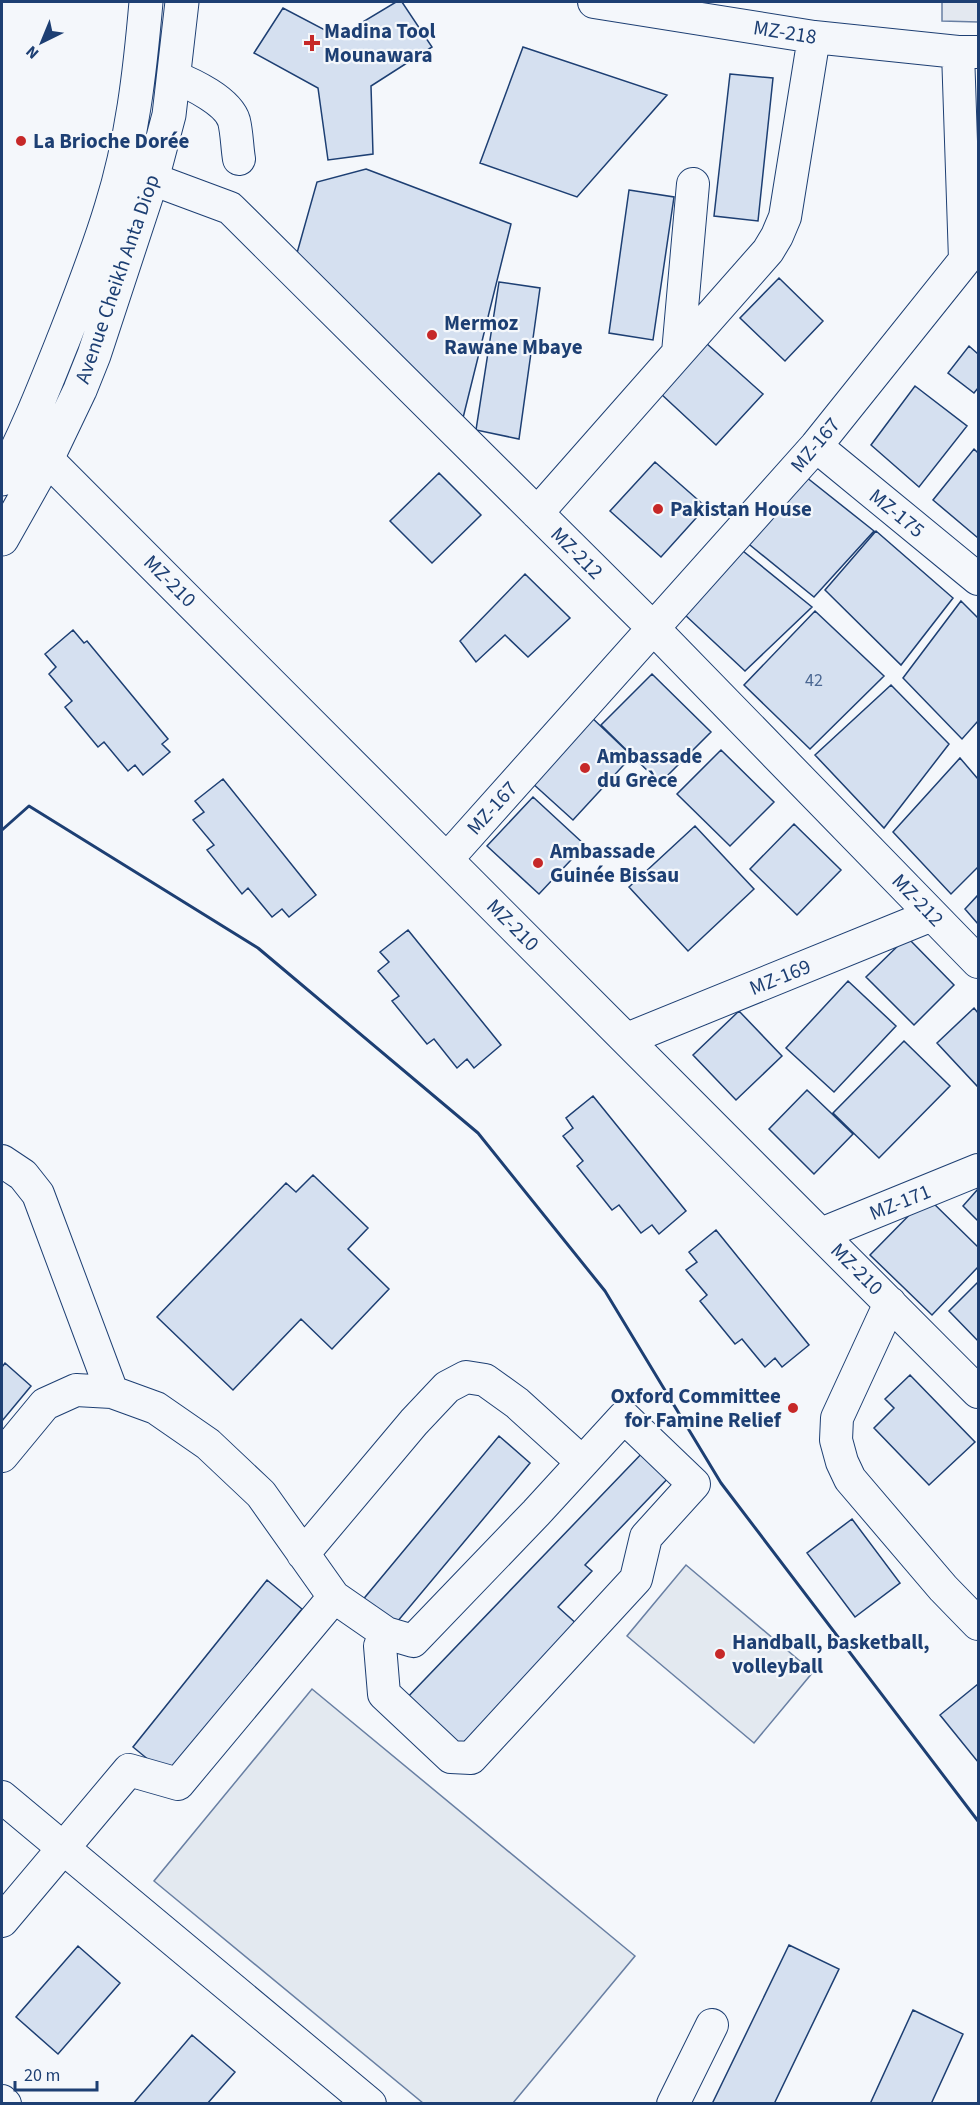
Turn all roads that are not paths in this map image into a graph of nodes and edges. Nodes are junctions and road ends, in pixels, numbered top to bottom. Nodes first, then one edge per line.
1 (146, 2) edge
2 (182, 2) edge
3 (594, 2) edge
4 (814, 37) junction
5 (968, 52) edge
6 (174, 76) junction
7 (239, 159) dead end
8 (152, 179) junction
9 (693, 184) dead end
10 (971, 264) edge
11 (678, 353) junction
12 (816, 446) junction
13 (47, 459) junction
14 (2, 479) edge
15 (537, 513) junction
16 (2, 539) edge
17 (978, 579) edge
18 (654, 629) junction
19 (447, 859) junction
20 (932, 915) junction
21 (978, 962) edge
22 (627, 1039) junction
23 (2, 1161) edge
24 (978, 1170) edge
25 (821, 1234) junction
26 (890, 1303) junction
27 (112, 1392) junction
28 (978, 1392) edge
29 (2, 1456) edge
30 (582, 1462) junction
31 (303, 1554) junction
32 (334, 1597) junction
33 (978, 1624) edge
34 (386, 1633) junction
35 (2, 1797) edge
36 (62, 1848) junction
37 (2, 1921) edge
38 (712, 2025) dead end
39 (2, 2101) edge
40 (5, 2103) edge
41 (370, 2103) edge
42 (673, 2103) edge

1 - 14 main road, Avenue Cheikh Anta Diop
2 - 6 main road, Avenue Cheikh Anta Diop
3 - 4 street, MZ-218
4 - 5 street, MZ-218
4 - 11 street
5 - 10 street, MZ-167
6 - 7 street
6 - 8 main road, Avenue Cheikh Anta Diop
8 - 13 main road, Avenue Cheikh Anta Diop
8 - 15 street, MZ-212
9 - 11 street
10 - 12 street, MZ-167
11 - 15 street
12 - 17 street, MZ-175
12 - 18 street, MZ-167
13 - 16 main road, Avenue Cheikh Anta Diop
13 - 19 street, MZ-210
15 - 18 street, MZ-212
18 - 19 street, MZ-167
18 - 20 street, MZ-212
19 - 22 street, MZ-210
20 - 21 street, MZ-212
20 - 22 street, MZ-169
22 - 25 street, MZ-210
23 - 27 street
24 - 25 street, MZ-171
25 - 26 street, MZ-210
26 - 28 street, MZ-210
26 - 33 street
27 - 29 street
27 - 31 street
30 - 31 street
30 - 34 street
30 - 34 street
31 - 32 street
32 - 34 street
32 - 36 street
35 - 36 street
36 - 37 street
36 - 41 street
38 - 42 street
39 - 40 street

